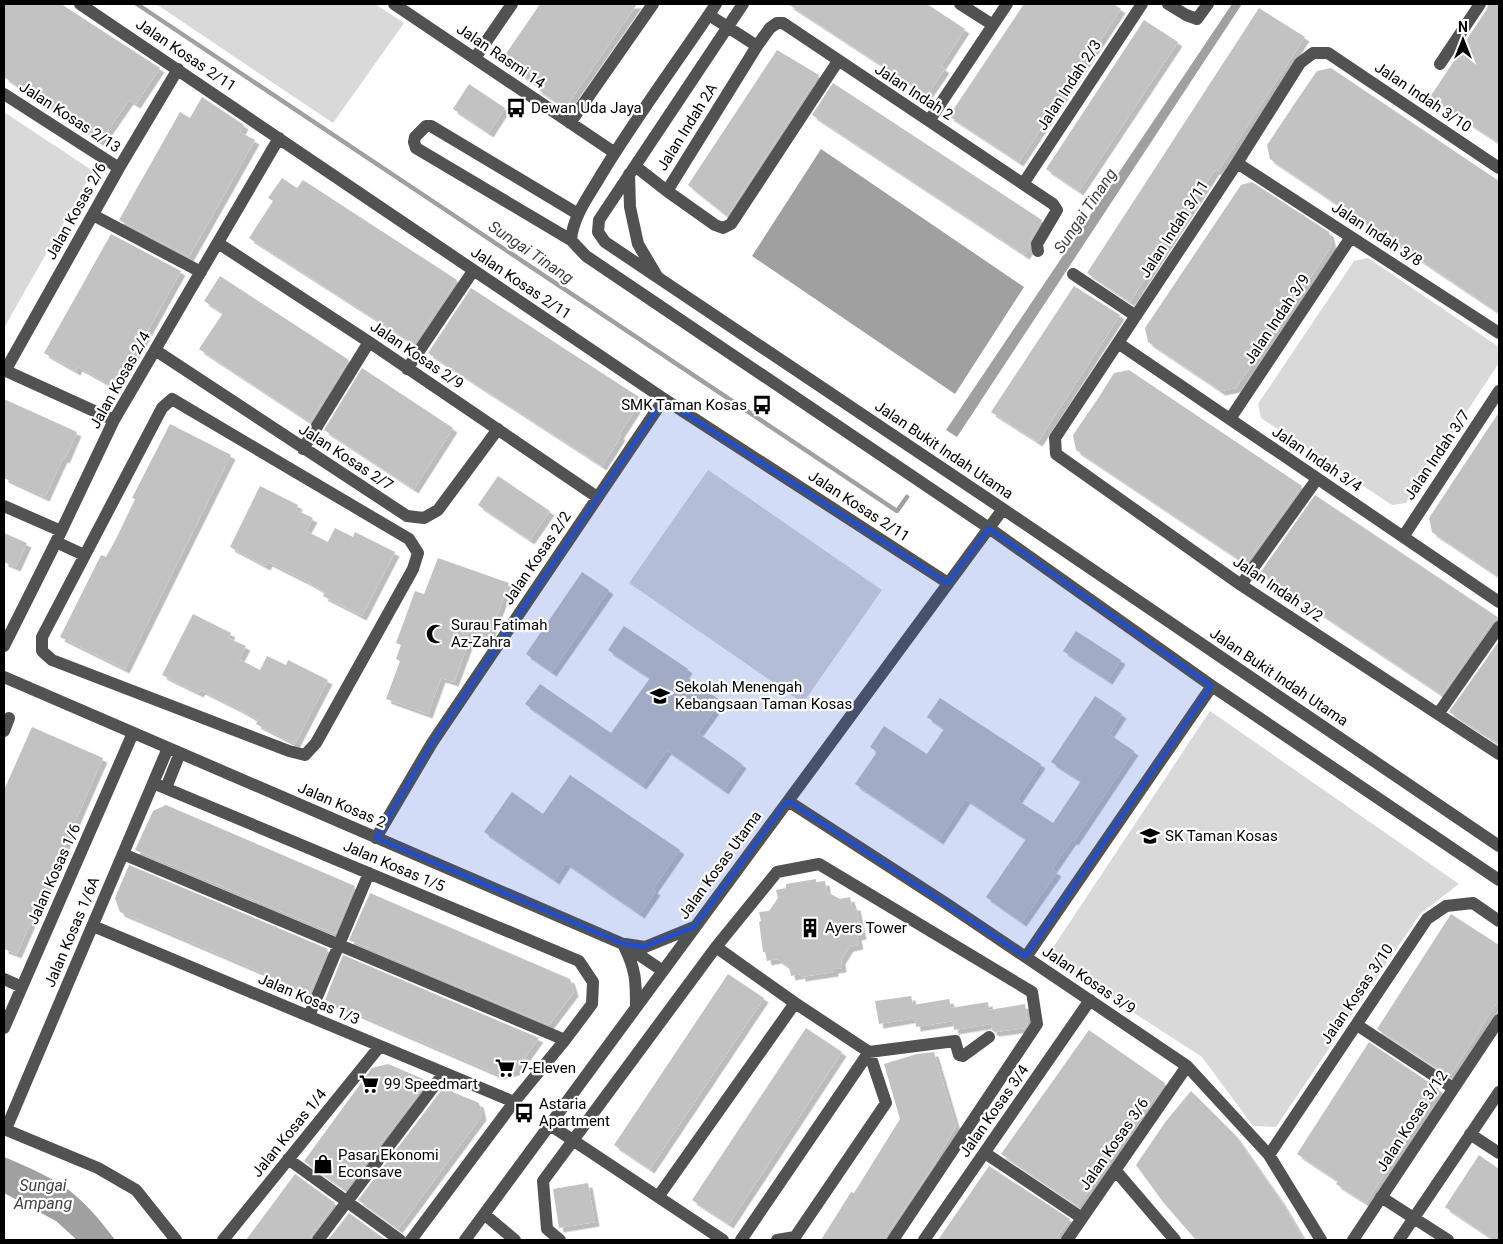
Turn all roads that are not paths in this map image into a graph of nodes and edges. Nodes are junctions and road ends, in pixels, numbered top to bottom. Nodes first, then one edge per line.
1 (80, 4) edge
2 (394, 4) edge
3 (512, 4) edge
4 (653, 4) edge
5 (743, 4) edge
6 (960, 4) edge
7 (1007, 4) edge
8 (1142, 4) edge
9 (1168, 4) edge
10 (1208, 4) edge
11 (1480, 4) edge
12 (713, 9) edge
13 (993, 25) junction
14 (728, 27) junction
15 (757, 46) junction
16 (1328, 53) joint
17 (475, 58) junction
18 (838, 61) junction
19 (1440, 64) dead end
20 (178, 69) junction
21 (4, 94) edge
22 (929, 121) junction
23 (570, 122) junction
24 (279, 138) junction
25 (615, 152) junction
26 (1237, 163) junction
27 (119, 168) junction
28 (1499, 168) edge
29 (632, 170) junction
30 (1023, 184) junction
31 (667, 191) junction
32 (578, 214) junction
33 (93, 215) junction
34 (1351, 237) junction
35 (571, 240) junction
36 (218, 243) junction
37 (1038, 251) dead end
38 (473, 271) junction
39 (201, 272) junction
40 (1073, 274) dead end
41 (660, 280) junction
42 (1136, 316) junction
43 (1499, 333) edge
44 (369, 342) junction
45 (1118, 343) junction
46 (155, 350) junction
47 (407, 369) junction
48 (4, 371) edge
49 (1499, 391) edge
50 (664, 399) junction
51 (1230, 419) junction
52 (114, 420) junction
53 (498, 429) junction
54 (1055, 438) joint
55 (303, 449) junction
56 (1317, 478) junction
57 (597, 497) junction
58 (4, 506) edge
59 (1002, 509) junction
60 (989, 528) junction
61 (1402, 536) junction
62 (58, 537) junction
63 (84, 555) junction
64 (948, 583) junction
65 (1241, 585) junction
66 (1499, 602) edge
67 (1499, 627) edge
68 (4, 643) edge
69 (4, 677) edge
70 (1212, 686) junction
71 (1438, 714) junction
72 (9, 718) dead end
73 (4, 731) edge
74 (133, 733) junction
75 (174, 751) junction
76 (1499, 754) edge
77 (153, 783) junction
78 (166, 788) junction
79 (788, 801) junction
80 (376, 838) junction
81 (1499, 846) edge
82 (123, 854) junction
83 (370, 874) junction
84 (1499, 880) edge
85 (1499, 921) edge
86 (92, 926) junction
87 (695, 926) junction
88 (623, 944) junction
89 (339, 945) junction
90 (716, 947) junction
91 (1026, 957) junction
92 (663, 971) junction
93 (4, 979) edge
94 (22, 987) junction
95 (1090, 1000) junction
96 (795, 1003) junction
97 (636, 1007) junction
98 (309, 1016) junction
99 (1499, 1020) edge
100 (1357, 1025) junction
101 (4, 1028) edge
102 (989, 1036) dead end
103 (565, 1040) junction
104 (380, 1046) junction
105 (869, 1052) junction
106 (1187, 1066) junction
107 (444, 1073) junction
108 (1453, 1088) junction
109 (1499, 1092) edge
110 (514, 1102) junction
111 (550, 1125) junction
112 (5, 1129) edge
113 (1470, 1134) junction
114 (573, 1140) junction
115 (985, 1153) junction
116 (1499, 1153) edge
117 (1269, 1155) junction
118 (288, 1159) junction
119 (1116, 1170) junction
120 (658, 1197) junction
121 (1381, 1197) junction
122 (347, 1201) junction
123 (484, 1214) junction
124 (1414, 1217) junction
125 (1082, 1218) junction
126 (176, 1240) edge
127 (223, 1240) edge
128 (318, 1240) edge
129 (400, 1240) edge
130 (411, 1240) edge
131 (465, 1240) edge
132 (516, 1240) edge
133 (560, 1240) edge
134 (723, 1240) edge
135 (742, 1240) edge
136 (777, 1240) edge
137 (893, 1240) edge
138 (924, 1240) edge
139 (1067, 1240) edge
140 (1175, 1240) edge
141 (1322, 1240) edge
142 (1353, 1240) edge
143 (1399, 1240) edge
144 (1448, 1240) edge

1 - 20 street, Jalan Kosas 2/11
2 - 17 street, Jalan Rasmi 14
3 - 17 street
4 - 23 street
5 - 14 street, Jalan Bukit Indah Utama
6 - 13 street
7 - 13 street
8 - 30 street, Jalan Indah 2/3
9 - 10 street
11 - 19 street
12 - 14 street
12 - 25 street
13 - 22 street
14 - 15 street
14 - 29 street, Jalan Bukit Indah Utama
15 - 18 street, Jalan Indah 2
15 - 31 street, Jalan Indah 2A
16 - 26 street, Jalan Indah 3/11
16 - 28 street, Jalan Indah 3/10
17 - 23 street, Jalan Rasmi 14
18 - 22 street, Jalan Indah 2
18 - 31 street
20 - 24 street, Jalan Kosas 2/11
20 - 27 street, Jalan Kosas 2/6
21 - 27 street, Jalan Kosas 2/13
22 - 30 street, Jalan Indah 2
23 - 25 street, Jalan Rasmi 14
24 - 36 street, Jalan Kosas 2/4
24 - 38 street, Jalan Kosas 2/11
25 - 32 street
26 - 34 street, Jalan Indah 3/8
26 - 42 street, Jalan Indah 3/11
27 - 33 street, Jalan Kosas 2/6
29 - 31 street, Jalan Indah 2A
29 - 41 street
29 - 41 street, Jalan Bukit Indah Utama
30 - 37 street, Jalan Indah 2
32 - 35 street
32 - 35 street
33 - 39 street
33 - 48 street, Jalan Kosas 2/6
34 - 43 street, Jalan Indah 3/8
34 - 51 street, Jalan Indah 3/9
35 - 60 street
36 - 39 street, Jalan Kosas 2/4
36 - 44 street, Jalan Kosas 2/9
38 - 47 street
38 - 50 street, Jalan Kosas 2/11
39 - 46 street, Jalan Kosas 2/4
40 - 42 street
41 - 59 street, Jalan Bukit Indah Utama
42 - 45 street, Jalan Indah 3/11
44 - 47 street, Jalan Kosas 2/9
44 - 55 street
45 - 51 street, Jalan Indah 3/4
45 - 54 street, Jalan Indah 3/11
46 - 52 street, Jalan Kosas 2/4
46 - 55 street, Jalan Kosas 2/7
47 - 53 street, Jalan Kosas 2/9
48 - 52 street
49 - 61 street, Jalan Indah 3/7
50 - 57 street, Jalan Kosas 2/2
50 - 64 street, Jalan Kosas 2/11
51 - 56 street, Jalan Indah 3/4
52 - 62 street, Jalan Kosas 2/4
53 - 55 street, Jalan Kosas 2/7
53 - 57 street, Jalan Kosas 2/9
54 - 65 street, Jalan Indah 3/2
56 - 61 street, Jalan Indah 3/4
56 - 65 street
57 - 80 street, Jalan Kosas 2/2
58 - 62 street
59 - 60 street, Jalan Kosas Utama
59 - 81 street, Jalan Bukit Indah Utama
60 - 64 street, Jalan Kosas Utama
60 - 70 street
61 - 66 street, Jalan Indah 3/4
62 - 63 street
62 - 68 street, Jalan Kosas 2/4
63 - 63 street
64 - 79 street, Jalan Kosas Utama
65 - 71 street, Jalan Indah 3/2
67 - 71 street
69 - 74 street, Jalan Kosas 2
70 - 84 street
70 - 91 street
71 - 76 street, Jalan Indah 3/2
72 - 73 street
74 - 75 street, Jalan Kosas 2
74 - 94 street, Jalan Kosas 1/6
75 - 77 street, Jalan Kosas 1/6A
75 - 78 street
75 - 80 street, Jalan Kosas 2
77 - 78 street, Jalan Kosas 1/5
77 - 82 street, Jalan Kosas 1/6A
78 - 83 street, Jalan Kosas 1/5
79 - 87 street, Jalan Kosas Utama
79 - 91 street, Jalan Kosas 3/9
80 - 88 street, Jalan Kosas 2
82 - 86 street, Jalan Kosas 1/6A
82 - 89 street
83 - 89 street
83 - 103 street, Jalan Kosas 1/5
85 - 100 street, Jalan Kosas 3/10
86 - 98 street, Jalan Kosas 1/3
86 - 112 street, Jalan Kosas 1/6A
87 - 88 street
87 - 92 street, Jalan Kosas Utama
88 - 92 street, Jalan Kosas 2
88 - 97 street
89 - 98 street
89 - 103 street
90 - 96 street
90 - 114 street
90 - 137 street
91 - 95 street, Jalan Kosas 3/9
92 - 97 street, Jalan Kosas Utama
93 - 94 street
94 - 101 street, Jalan Kosas 1/6
95 - 106 street, Jalan Kosas 3/9
95 - 115 street, Jalan Kosas 3/4
96 - 105 street
96 - 120 street
97 - 111 street, Jalan Kosas Utama
98 - 104 street, Jalan Kosas 1/3
99 - 108 street, Jalan Kosas 3/12
100 - 108 street
100 - 117 street, Jalan Kosas 3/10
102 - 105 street
103 - 110 street
104 - 107 street, Jalan Kosas 1/3
104 - 118 street, Jalan Kosas 1/4
105 - 135 street
105 - 136 street
106 - 117 street, Jalan Kosas 3/9
106 - 119 street, Jalan Kosas 3/6
107 - 110 street, Jalan Kosas 1/3
107 - 122 street
108 - 121 street, Jalan Kosas 3/12
109 - 113 street
110 - 130 street
111 - 114 street
111 - 123 street, Jalan Kosas Utama
112 - 126 street
113 - 116 street
113 - 124 street
114 - 120 street
114 - 133 street
115 - 125 street
115 - 138 street, Jalan Kosas 3/4
117 - 141 street, Jalan Kosas 3/9
118 - 122 street
118 - 127 street, Jalan Kosas 1/4
119 - 125 street, Jalan Kosas 3/6
119 - 140 street
120 - 134 street
121 - 124 street
121 - 142 street, Jalan Kosas 3/12
122 - 128 street
122 - 129 street
123 - 131 street, Jalan Kosas Utama
123 - 132 street
124 - 143 street
124 - 144 street
125 - 139 street, Jalan Kosas 3/6

